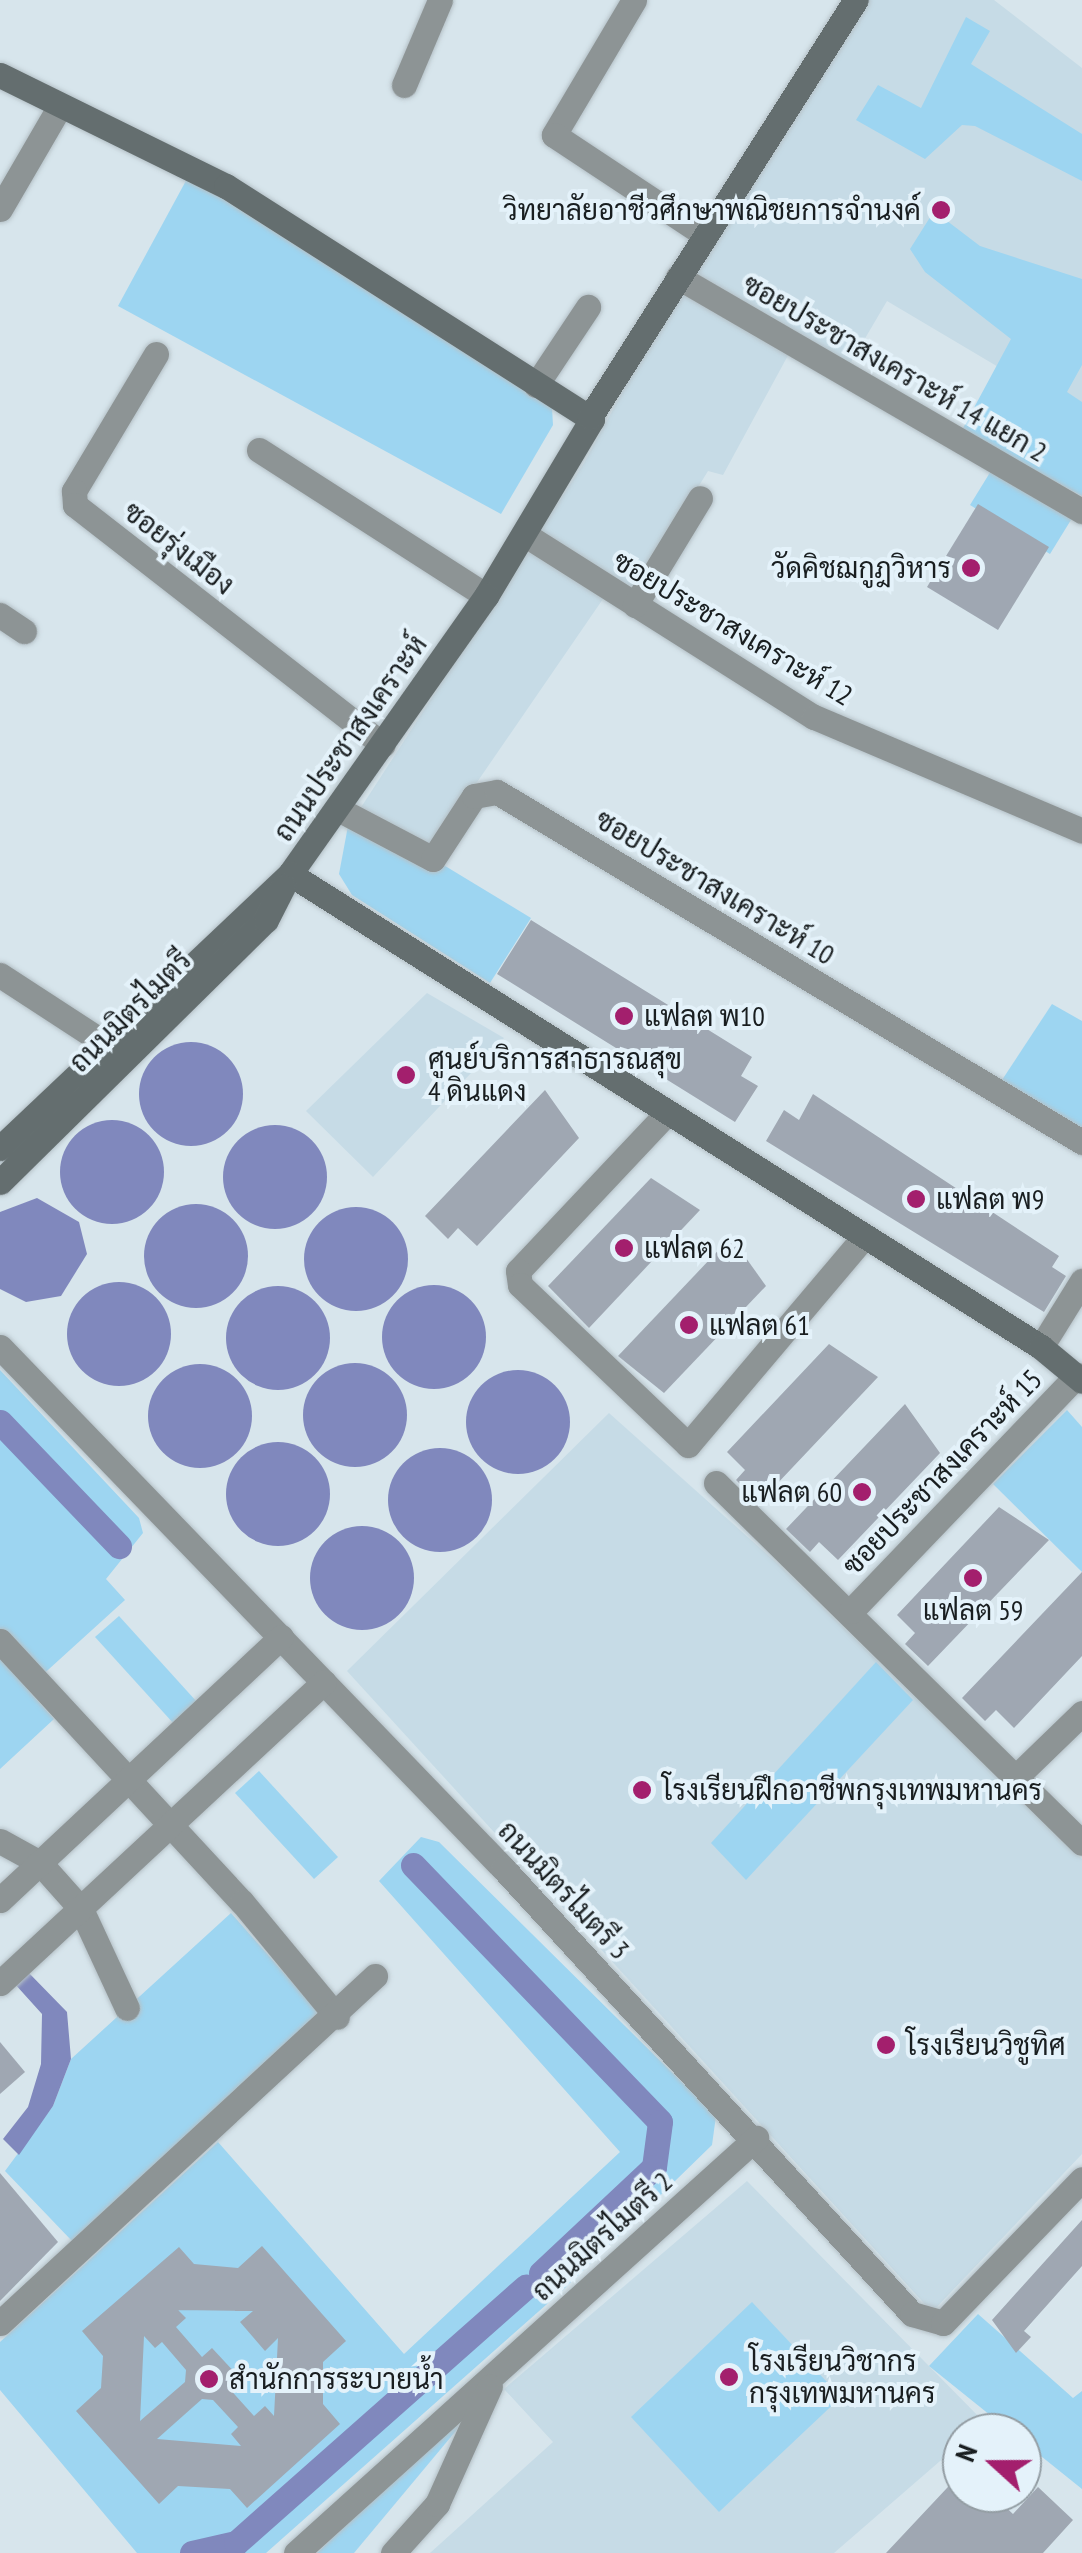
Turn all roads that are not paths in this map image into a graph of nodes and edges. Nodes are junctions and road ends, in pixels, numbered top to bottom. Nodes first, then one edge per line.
1 (440, 0) edge
2 (634, 0) edge
3 (856, 0) edge
4 (0, 76) edge
5 (404, 85) dead end
6 (60, 106) junction
7 (0, 209) edge
8 (705, 235) junction
9 (678, 277) junction
10 (588, 307) dead end
11 (156, 354) dead end
12 (536, 384) junction
13 (590, 417) junction
14 (259, 450) dead end
15 (700, 498) dead end
16 (1082, 511) edge
17 (524, 534) junction
18 (486, 596) junction
19 (635, 605) junction
20 (0, 615) edge
21 (24, 630) dead end
22 (383, 745) junction
23 (338, 810) junction
24 (1082, 831) edge
25 (290, 874) junction
26 (0, 975) edge
27 (116, 1052) junction
28 (666, 1113) junction
29 (1082, 1142) edge
30 (0, 1148) edge
31 (0, 1182) edge
32 (864, 1237) junction
33 (1082, 1281) edge
34 (0, 1346) edge
35 (1041, 1348) junction
36 (1079, 1378) edge
37 (716, 1484) dead end
38 (850, 1611) junction
39 (280, 1638) junction
40 (0, 1641) edge
41 (324, 1682) junction
42 (1082, 1713) edge
43 (1016, 1777) junction
44 (130, 1781) junction
45 (171, 1825) junction
46 (0, 1841) edge
47 (1082, 1843) edge
48 (40, 1863) junction
49 (0, 1900) edge
50 (81, 1908) junction
51 (374, 1976) dead end
52 (0, 1984) edge
53 (127, 2008) dead end
54 (335, 2015) junction
55 (756, 2138) junction
56 (1082, 2178) edge
57 (0, 2323) edge
58 (492, 2381) junction
59 (296, 2553) edge
60 (393, 2553) edge

1 - 5 street
2 - 8 street
3 - 8 main road, ถนนประชาสงเคราะห์
4 - 6 main road
6 - 7 street
6 - 12 main road
8 - 9 main road, ถนนประชาสงเคราะห์
9 - 13 main road, ถนนประชาสงเคราะห์
9 - 16 street, ซอยประชาสงเคราะห์ 14 แยก 2
10 - 12 street
11 - 22 street, ซอยรุ่งเมือง
12 - 13 main road
13 - 17 main road, ถนนประชาสงเคราะห์
14 - 18 street
15 - 19 street
17 - 18 main road, ถนนประชาสงเคราะห์
17 - 19 street, ซอยประชาสงเคราะห์ 12
18 - 22 main road, ถนนประชาสงเคราะห์
19 - 24 street, ซอยประชาสงเคราะห์ 12
20 - 21 street
22 - 23 main road, ถนนประชาสงเคราะห์
23 - 25 main road, ถนนประชาสงเคราะห์
23 - 29 street, ซอยประชาสงเคราะห์ 10
25 - 27 main road, ถนนมิตรไมตรี
25 - 28 main road, ถนนประชาสงเคราะห์
26 - 27 street
27 - 30 main road
27 - 31 main road, ถนนมิตรไมตรี
28 - 32 main road, ถนนประชาสงเคราะห์
28 - 32 street
32 - 35 main road, ถนนประชาสงเคราะห์
33 - 35 street
34 - 39 street, ถนนมิตรไมตรี 3
35 - 36 main road, ถนนประชาสงเคราะห์
36 - 38 street, ซอยประชาสงเคราะห์ 15
37 - 38 street
38 - 43 street
39 - 41 street, ถนนมิตรไมตรี 3
39 - 44 street
40 - 44 street
41 - 45 street
41 - 55 street, ถนนมิตรไมตรี 3
42 - 43 street
43 - 47 street
44 - 45 street
44 - 48 street
45 - 50 street
45 - 54 street
46 - 48 street
48 - 49 street
48 - 50 street
50 - 52 street
50 - 53 street
51 - 54 street
54 - 57 street
55 - 56 street, ถนนมิตรไมตรี 3
55 - 58 street, ถนนมิตรไมตรี 2
58 - 59 street, ถนนมิตรไมตรี 2
58 - 60 street, ถนนมิตรไมตรี 2

